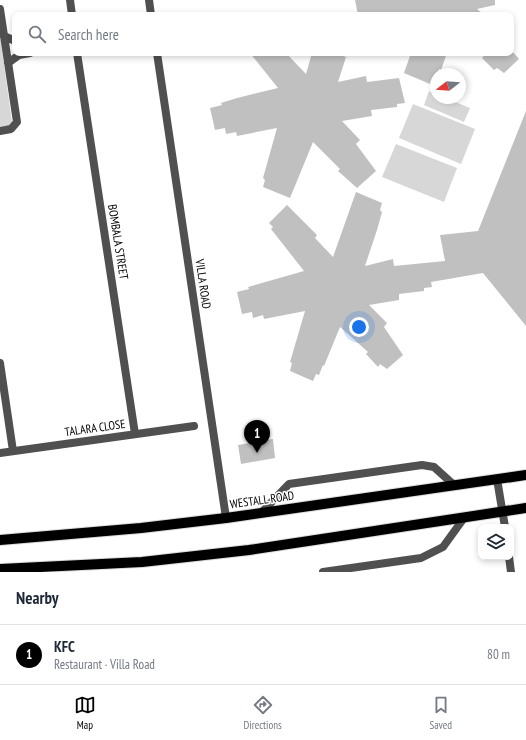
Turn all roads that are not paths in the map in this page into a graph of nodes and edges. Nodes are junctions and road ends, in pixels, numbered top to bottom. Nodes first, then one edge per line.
1 (70, 0) edge
2 (149, 0) edge
3 (0, 8) edge
4 (72, 12) edge
5 (151, 12) edge
6 (4, 36) junction
7 (12, 40) edge
8 (18, 56) edge
9 (78, 56) edge
10 (157, 56) edge
11 (8, 64) junction
12 (0, 131) edge
13 (0, 363) edge
14 (194, 426) dead end
15 (135, 434) junction
16 (13, 451) junction
17 (0, 453) edge
18 (526, 475) edge
19 (497, 479) junction
20 (454, 485) junction
21 (526, 508) edge
22 (503, 512) junction
23 (261, 513) junction
24 (226, 518) junction
25 (464, 518) junction
26 (505, 524) edge
27 (0, 540) edge
28 (509, 560) edge
29 (0, 569) edge
30 (39, 569) edge
31 (323, 572) edge
32 (511, 572) edge

1 - 4 street
2 - 5 street
3 - 6 street
6 - 7 street
6 - 11 street
8 - 11 street
9 - 15 street, BOMBALA STREET
10 - 24 street, VILLA ROAD
11 - 12 street
13 - 16 street
14 - 15 street, TALARA CLOSE
15 - 16 street, TALARA CLOSE
16 - 17 street, TALARA CLOSE
18 - 19 main road, WESTALL ROAD
19 - 20 main road, WESTALL ROAD
19 - 22 street
20 - 23 main road, WESTALL ROAD
20 - 23 street, WESTALL ROAD
21 - 22 main road
22 - 25 main road
22 - 26 street
23 - 24 main road, WESTALL ROAD
24 - 27 main road, WESTALL ROAD
25 - 30 main road
25 - 31 street
28 - 32 street
29 - 30 main road

